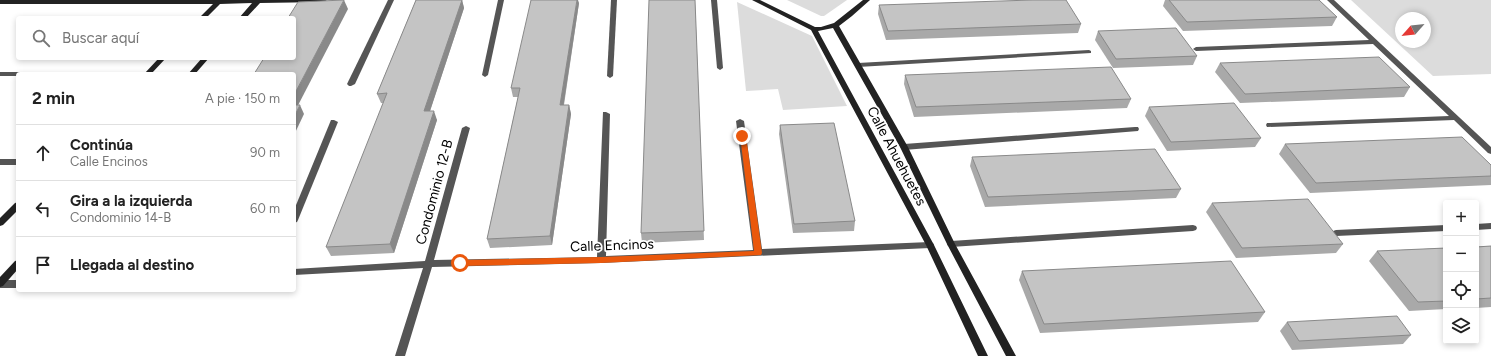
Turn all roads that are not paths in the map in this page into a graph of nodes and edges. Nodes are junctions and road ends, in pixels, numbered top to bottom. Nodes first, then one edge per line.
1 (324, 0) edge
2 (391, 0) edge
3 (501, 0) edge
4 (614, 0) edge
5 (714, 0) edge
6 (755, 0) edge
7 (867, 0) edge
8 (1330, 0) edge
9 (219, 1) edge
10 (258, 1) edge
11 (0, 2) edge
12 (204, 16) edge
13 (244, 16) edge
14 (835, 25) junction
15 (814, 29) junction
16 (1374, 42) junction
17 (1196, 49) dead end
18 (1089, 52) dead end
19 (161, 60) edge
20 (204, 60) edge
21 (858, 66) junction
22 (720, 68) dead end
23 (149, 72) edge
24 (193, 72) edge
25 (0, 74) edge
26 (16, 74) edge
27 (485, 75) dead end
28 (610, 76) dead end
29 (351, 84) dead end
30 (606, 114) dead end
31 (1455, 118) junction
32 (740, 121) dead end
33 (334, 122) dead end
34 (1270, 125) dead end
35 (466, 128) dead end
36 (1135, 129) dead end
37 (904, 147) junction
38 (1491, 151) edge
39 (0, 162) edge
40 (16, 162) edge
41 (16, 207) edge
42 (296, 215) edge
43 (0, 223) edge
44 (1491, 226) edge
45 (1479, 227) edge
46 (1193, 228) dead end
47 (1443, 228) edge
48 (1336, 233) edge
49 (951, 244) junction
50 (930, 245) junction
51 (758, 253) junction
52 (601, 260) junction
53 (429, 264) junction
54 (16, 265) edge
55 (296, 272) edge
56 (0, 284) edge
57 (16, 284) edge
58 (400, 356) edge
59 (983, 356) edge
60 (1011, 356) edge

1 - 10 street
2 - 29 street
3 - 27 street
4 - 28 street
5 - 22 street
6 - 15 street
7 - 14 street
8 - 16 street
9 - 10 street
9 - 11 street
9 - 12 street
10 - 13 street
14 - 15 street
14 - 21 street, Calle Ahuehuetes
15 - 50 street, Calle Ahuehuetes
16 - 17 street
16 - 31 street
18 - 21 street
19 - 23 street
20 - 24 street
21 - 37 street, Calle Ahuehuetes
25 - 26 street
30 - 52 street
31 - 34 street
31 - 38 street
32 - 51 street
33 - 42 street
35 - 53 street, Condominio 12-B
36 - 37 street
37 - 49 street, Calle Ahuehuetes
39 - 40 street
41 - 43 street
44 - 45 street
46 - 49 street
47 - 48 street
49 - 60 street, Calle Ahuehuetes
50 - 51 street, Calle Encinos
50 - 59 street, Calle Ahuehuetes
51 - 52 street, Calle Encinos
52 - 53 street, Calle Encinos
53 - 55 street, Calle Encinos
53 - 58 street, Condominio 12-B
54 - 56 street
56 - 57 street

